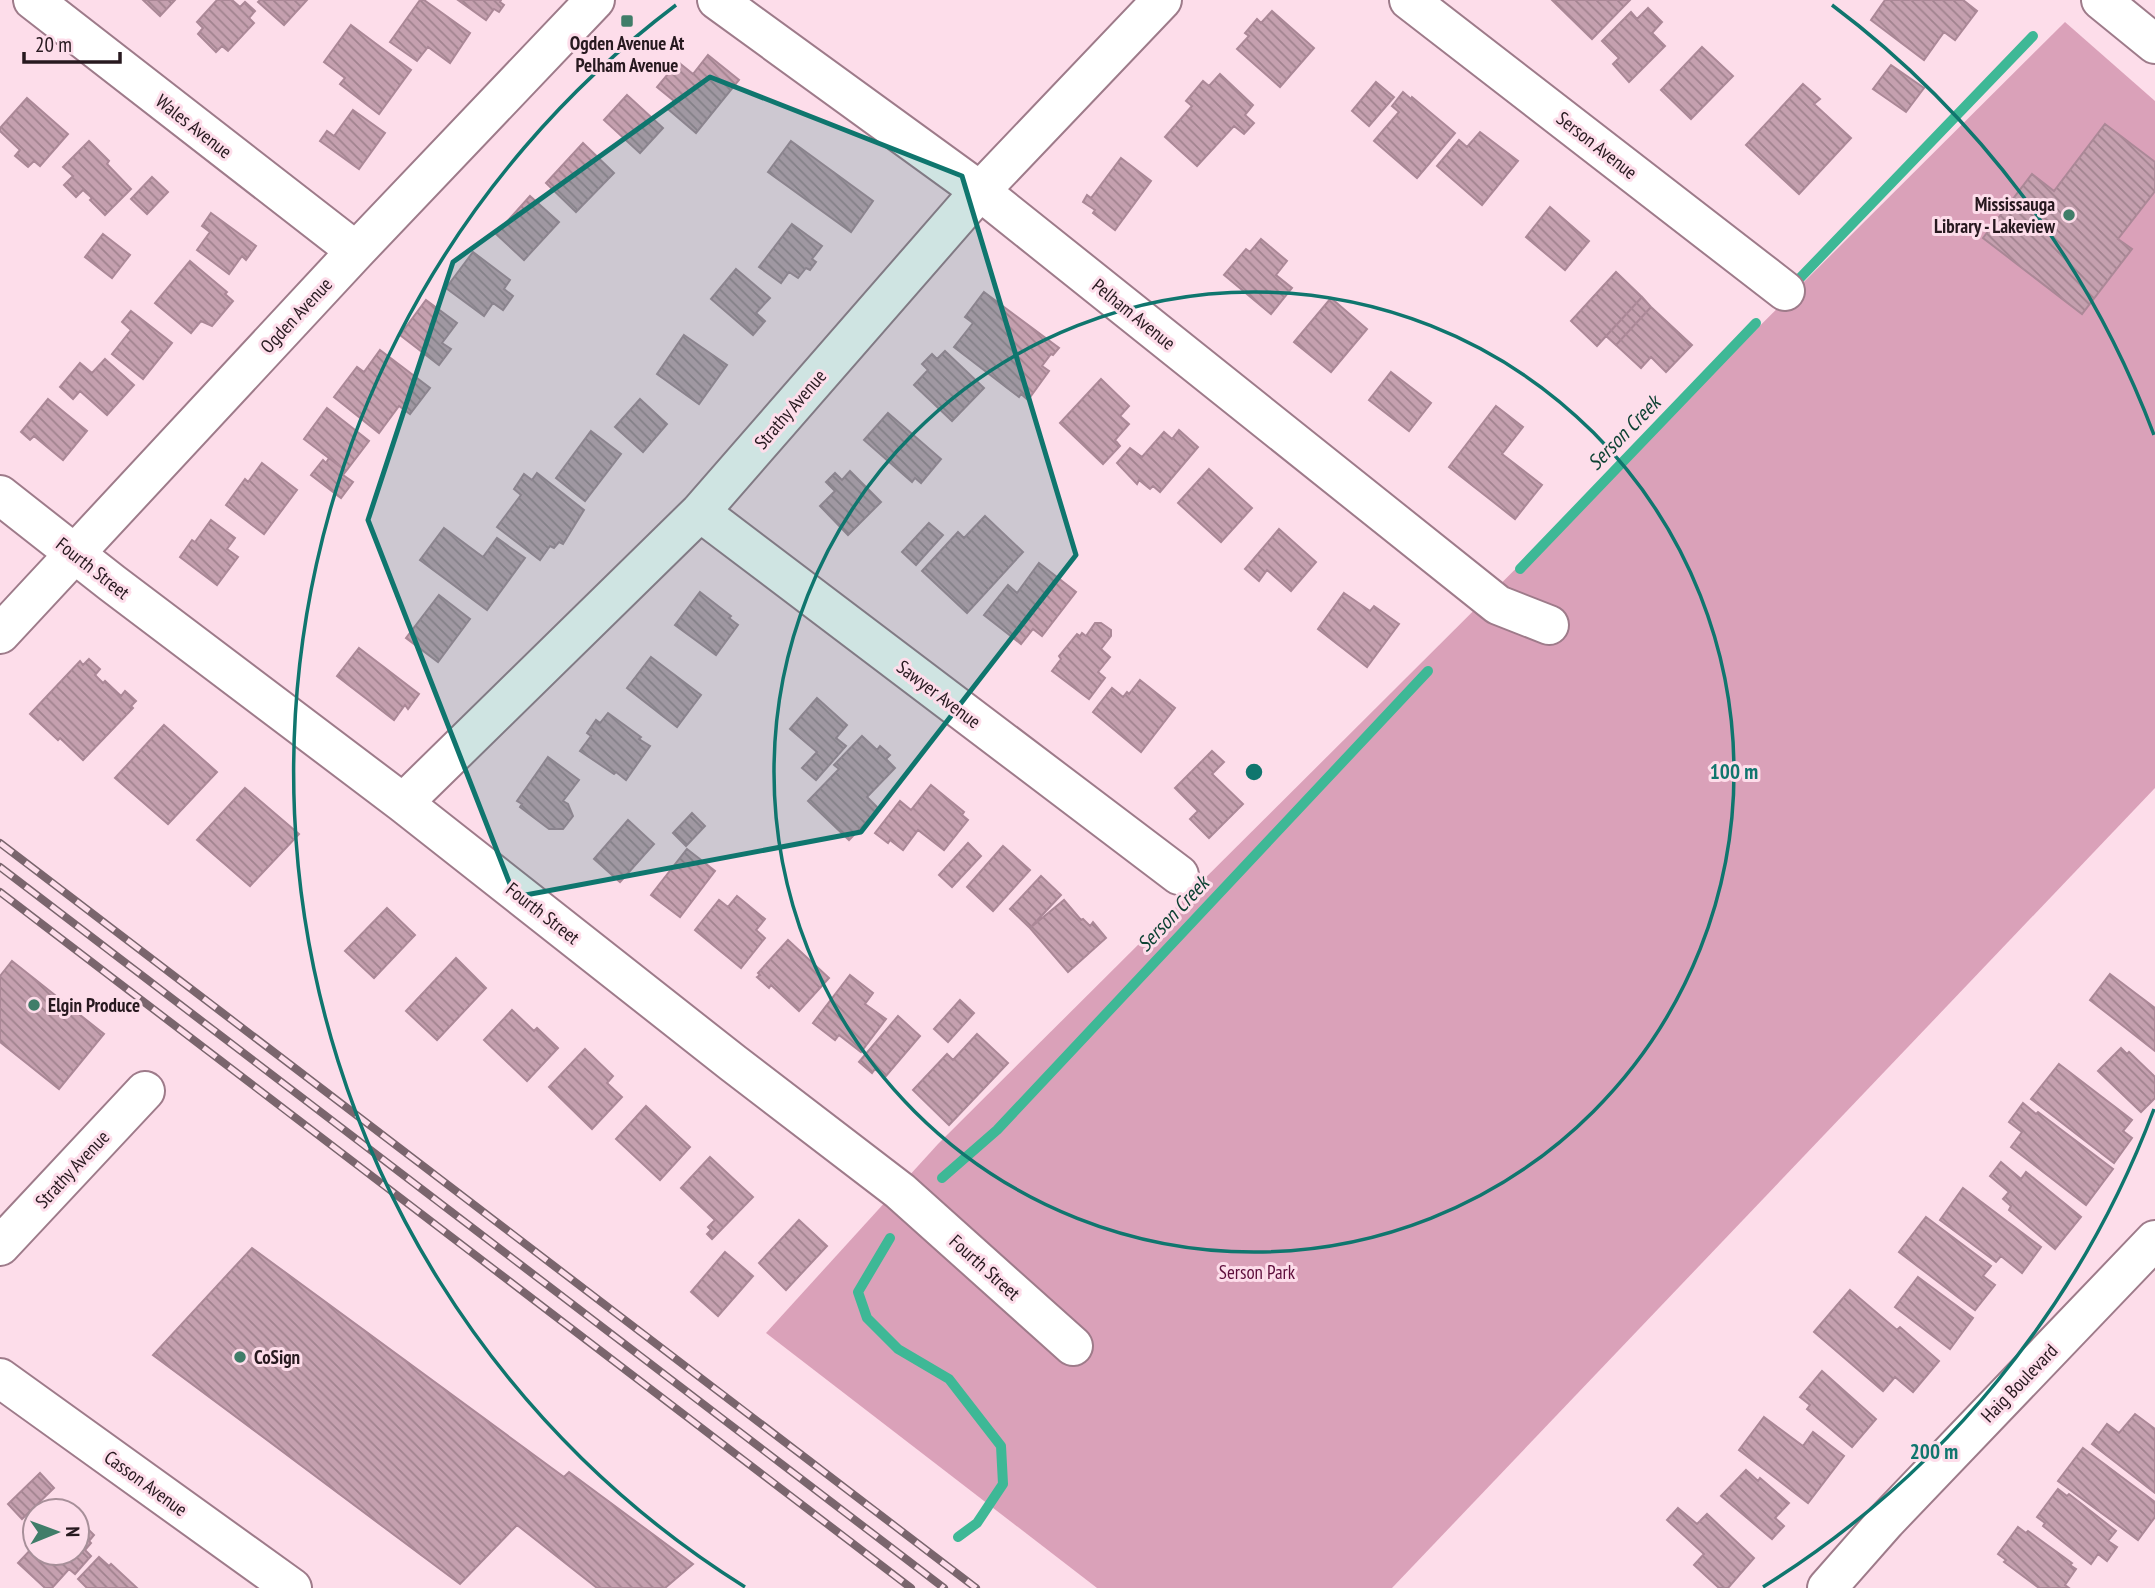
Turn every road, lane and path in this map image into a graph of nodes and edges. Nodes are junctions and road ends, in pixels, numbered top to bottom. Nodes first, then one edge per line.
1 (33, 0) edge
2 (595, 0) edge
3 (717, 0) edge
4 (1162, 0) edge
5 (1409, 0) edge
6 (2101, 0) edge
7 (2155, 44) edge
8 (980, 191) junction
9 (356, 251) junction
10 (1785, 291) dead end
11 (0, 495) edge
12 (700, 512) junction
13 (74, 552) junction
14 (1549, 625) dead end
15 (0, 634) edge
16 (403, 803) junction
17 (1179, 875) dead end
18 (145, 1091) dead end
19 (2155, 1240) edge
20 (0, 1246) edge
21 (1073, 1346) dead end
22 (0, 1378) edge
23 (292, 1588) edge
24 (1827, 1588) edge

1 - 9 street, Wales Avenue
2 - 9 street, Ogden Avenue
3 - 8 street, Pelham Avenue
4 - 8 street, Strathy Avenue
5 - 10 street, Serson Avenue
6 - 7 street
8 - 12 street, Strathy Avenue
8 - 14 street, Pelham Avenue
9 - 13 street, Ogden Avenue
11 - 13 street, Fourth Street
12 - 16 street, Strathy Avenue
12 - 17 street, Sawyer Avenue
13 - 15 street, Ogden Avenue
13 - 16 street, Fourth Street
16 - 21 street, Fourth Street
18 - 20 street, Strathy Avenue
19 - 24 street, Haig Boulevard
22 - 23 street, Casson Avenue

